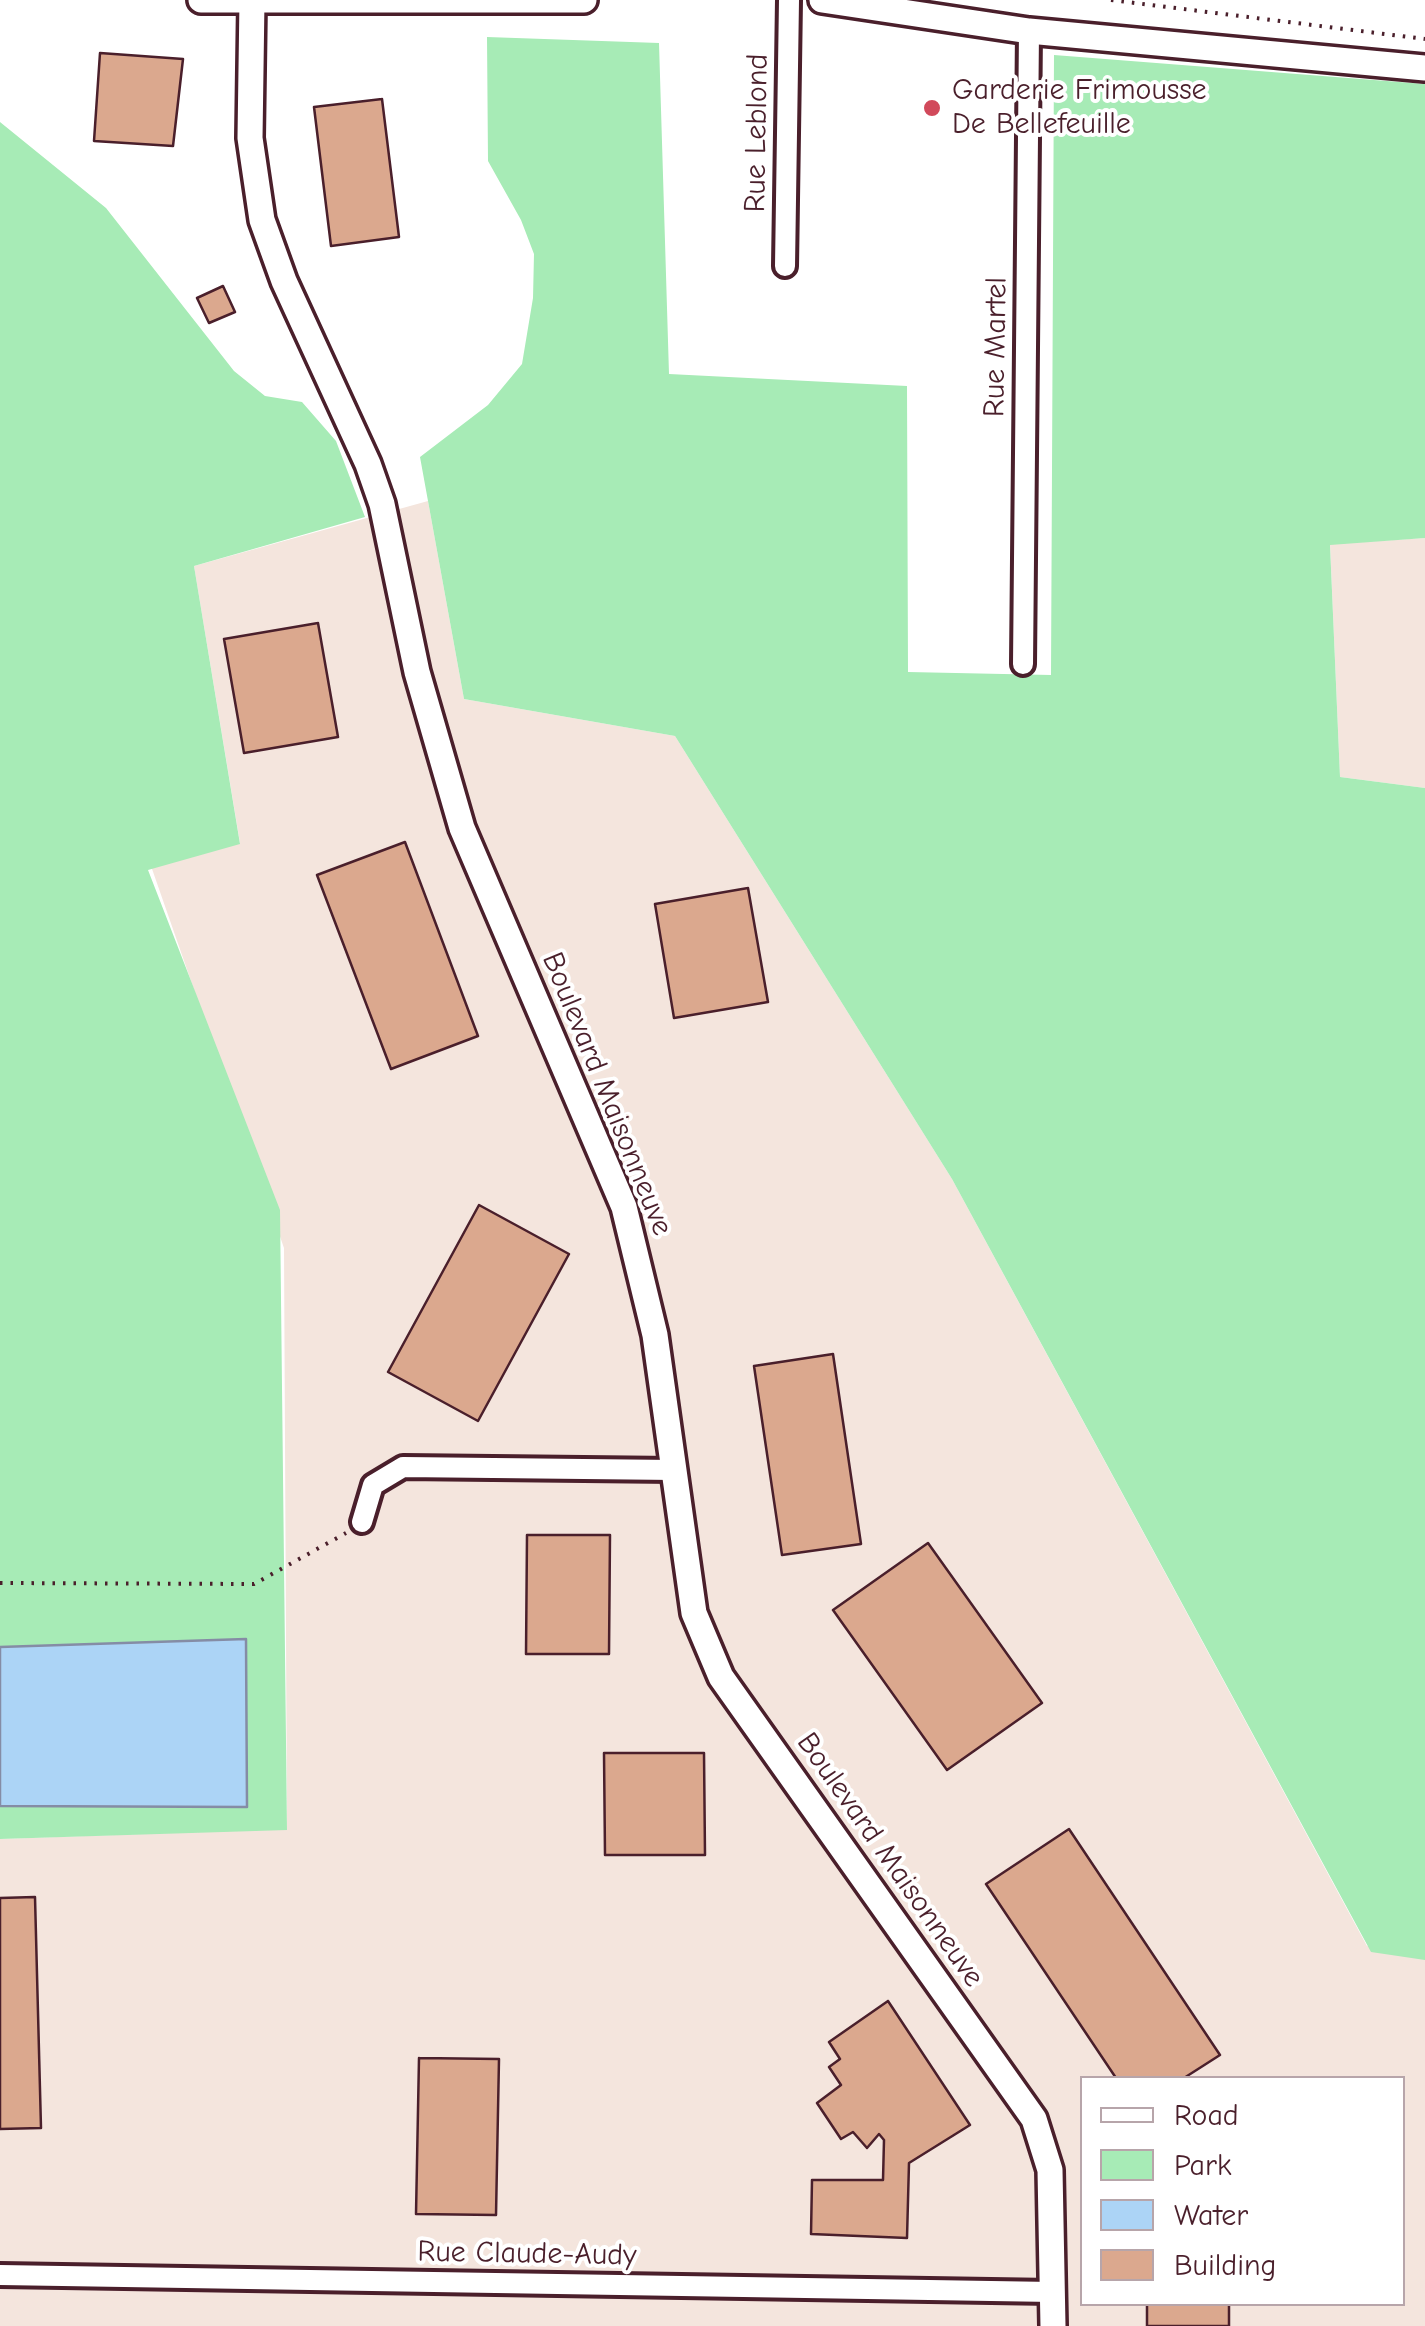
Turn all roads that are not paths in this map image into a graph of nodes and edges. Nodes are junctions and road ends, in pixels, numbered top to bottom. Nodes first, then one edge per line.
1 (201, 0) edge
2 (584, 0) edge
3 (789, 0) edge
4 (822, 0) edge
5 (252, 1) edge
6 (554, 2) edge
7 (1029, 30) junction
8 (1425, 68) edge
9 (785, 266) dead end
10 (1024, 664) dead end
11 (674, 1470) junction
12 (362, 1522) road end
13 (0, 2275) edge
14 (1053, 2292) junction
15 (1054, 2326) edge

1 - 5 street
2 - 6 street
3 - 9 street, Rue Leblond
4 - 7 street
5 - 6 street
5 - 11 street, Boulevard Maisonneuve
7 - 8 street
7 - 10 street, Rue Martel
11 - 12 street
11 - 14 street, Boulevard Maisonneuve
13 - 14 street, Rue Claude-Audy
14 - 15 street, Boulevard Maisonneuve

